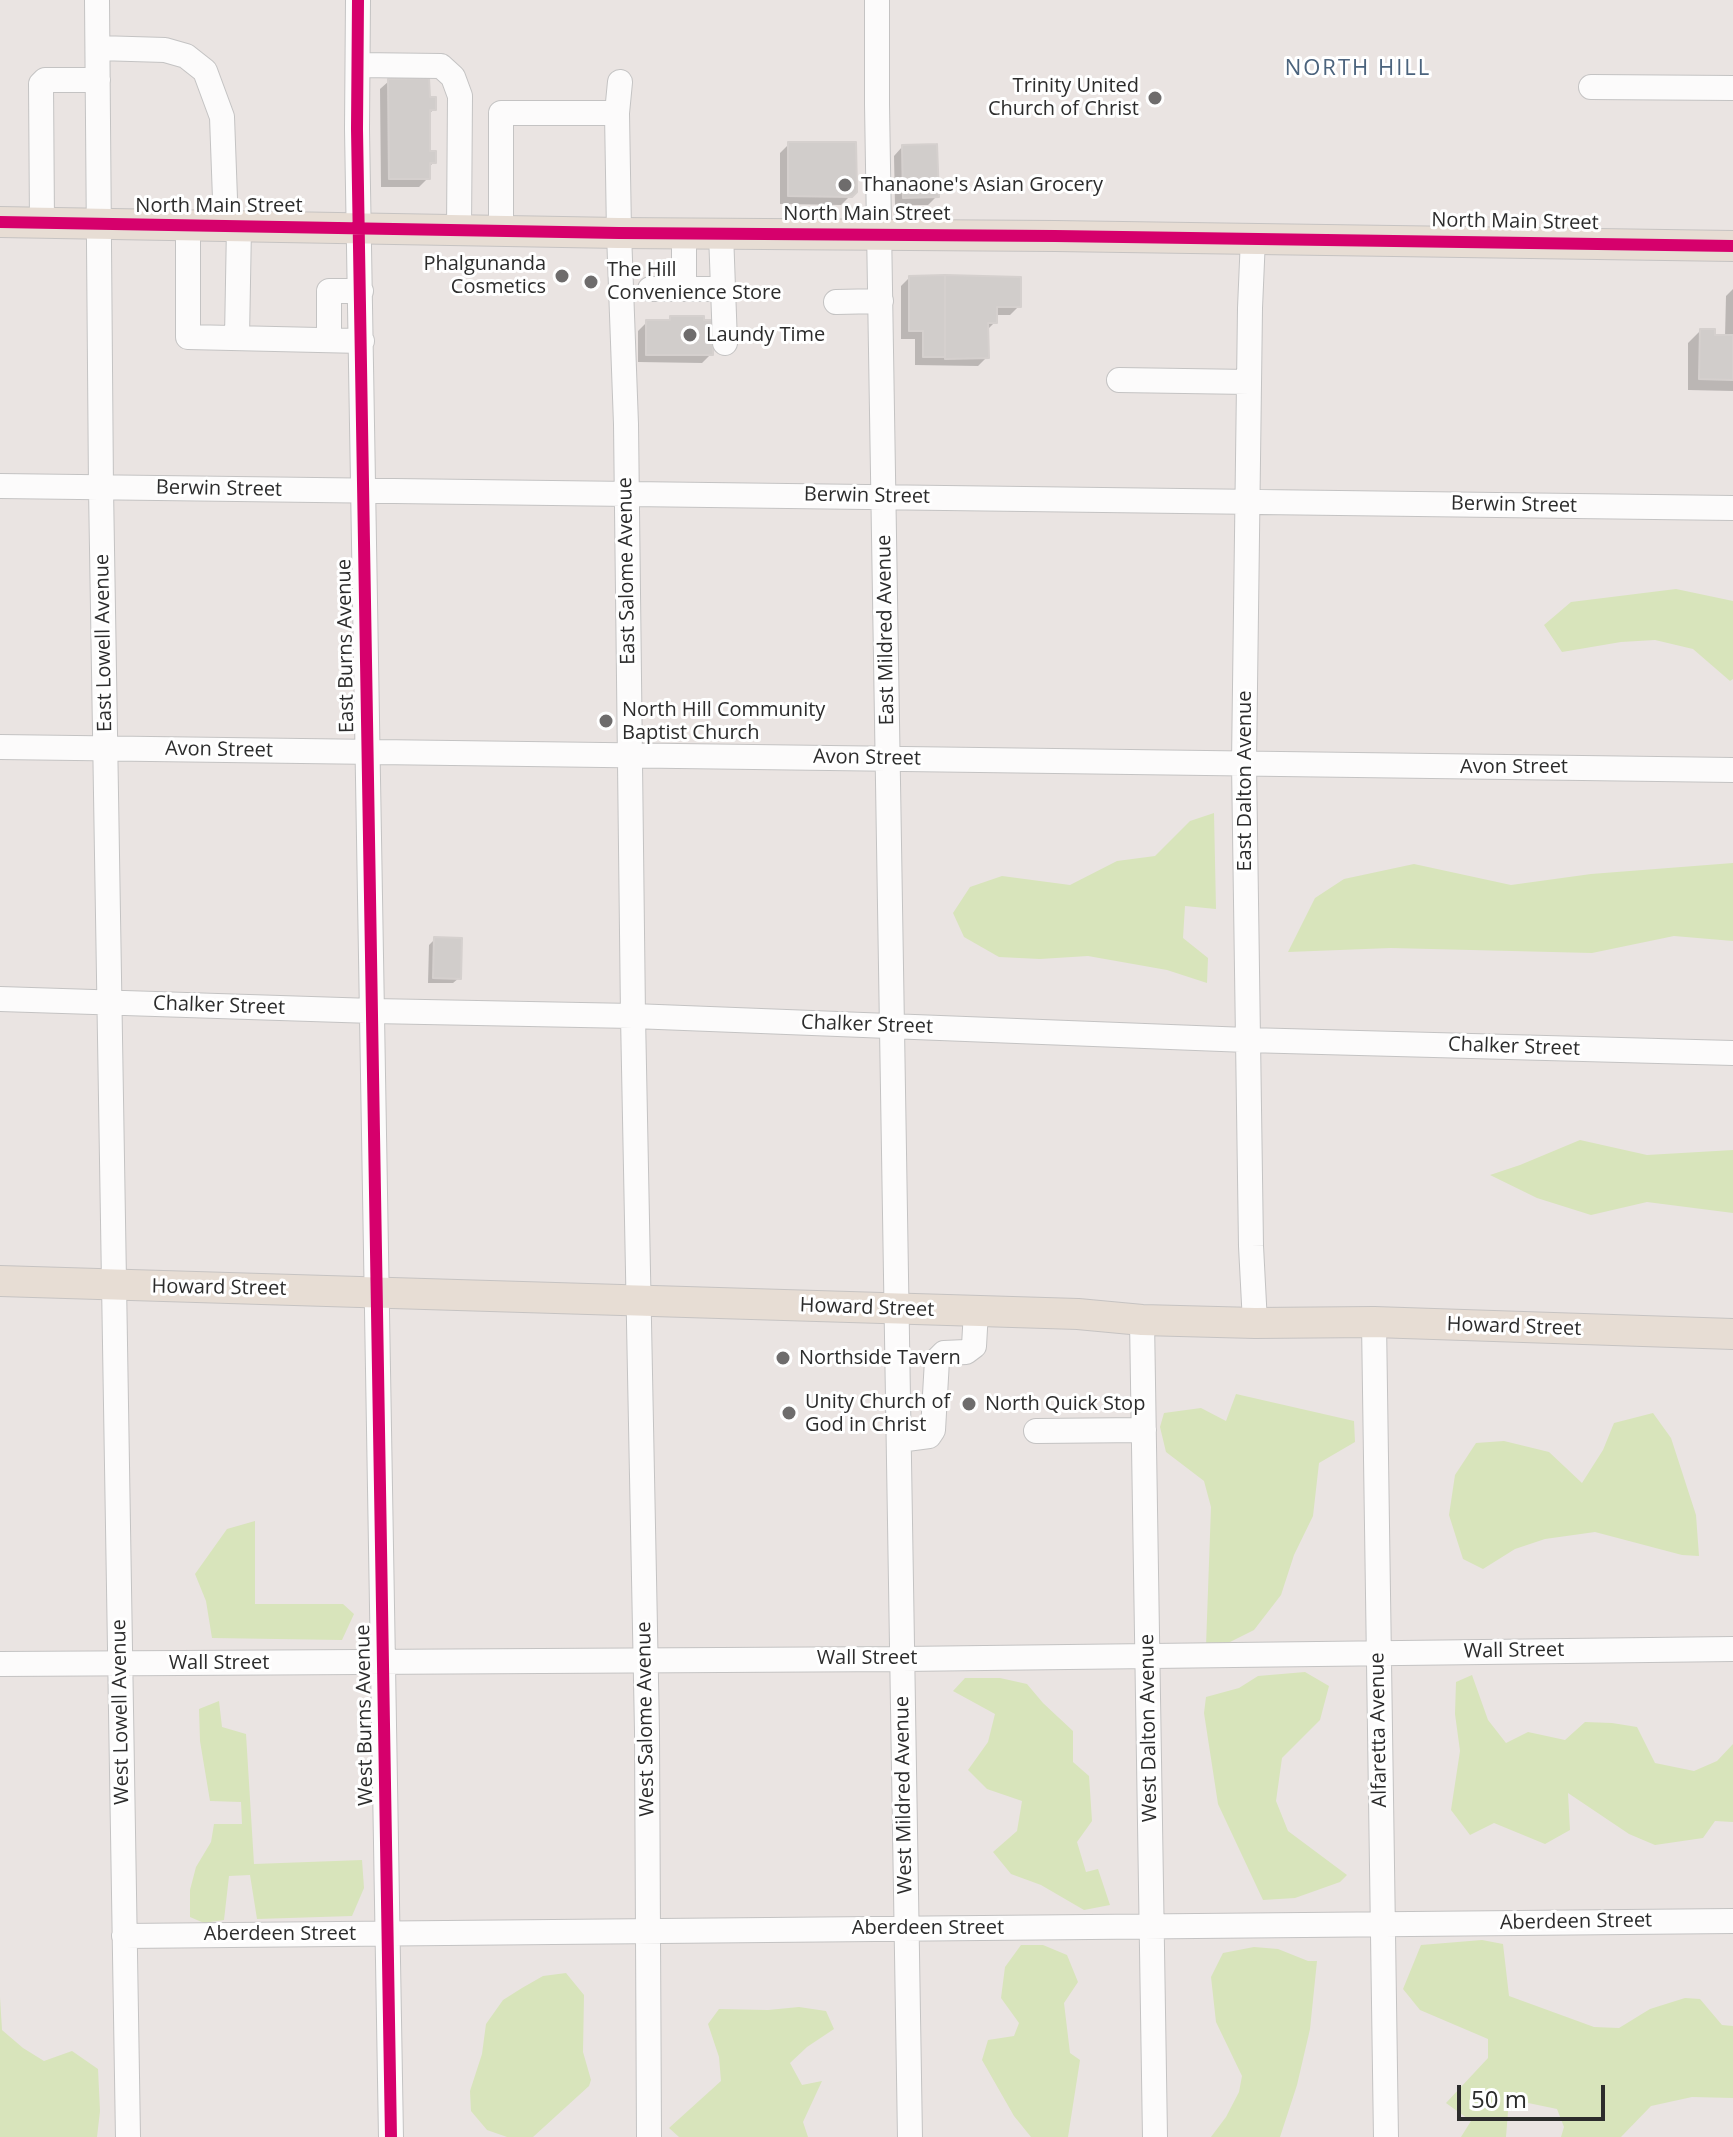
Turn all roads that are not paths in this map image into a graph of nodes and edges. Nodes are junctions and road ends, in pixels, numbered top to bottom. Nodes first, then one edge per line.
1 (97, 0) edge
2 (358, 0) edge
3 (877, 0) edge
4 (98, 48) junction
5 (358, 65) junction
6 (98, 80) junction
7 (620, 82) dead end
8 (1591, 87) dead end
9 (1733, 88) edge
10 (617, 113) junction
11 (0, 222) edge
12 (42, 223) junction
13 (98, 225) junction
14 (188, 226) junction
15 (232, 226) junction
16 (360, 228) junction
17 (459, 229) junction
18 (501, 230) junction
19 (619, 233) junction
20 (684, 233) junction
21 (721, 233) junction
22 (881, 234) junction
23 (1253, 238) junction
24 (1733, 246) edge
25 (650, 289) dead end
26 (684, 289) junction
27 (723, 289) junction
28 (361, 291) junction
29 (881, 301) junction
30 (836, 302) dead end
31 (237, 338) junction
32 (329, 340) junction
33 (362, 341) junction
34 (725, 343) dead end
35 (1119, 380) dead end
36 (1249, 382) junction
37 (0, 486) edge
38 (101, 488) junction
39 (363, 490) junction
40 (626, 492) junction
41 (885, 496) junction
42 (1247, 502) junction
43 (1733, 508) edge
44 (0, 747) edge
45 (106, 749) junction
46 (367, 752) junction
47 (629, 756) junction
48 (888, 758) junction
49 (1244, 763) junction
50 (1733, 770) edge
51 (0, 999) edge
52 (110, 1003) junction
53 (373, 1011) junction
54 (633, 1016) junction
55 (893, 1025) junction
56 (1247, 1040) junction
57 (1733, 1053) edge
58 (0, 1281) edge
59 (113, 1287) junction
60 (377, 1293) junction
61 (640, 1301) junction
62 (898, 1309) junction
63 (976, 1311) junction
64 (1142, 1320) junction
65 (1374, 1322) junction
66 (1255, 1323) junction
67 (1733, 1334) edge
68 (1144, 1430) junction
69 (1036, 1431) dead end
70 (899, 1440) junction
71 (1733, 1649) edge
72 (1378, 1653) junction
73 (1148, 1656) junction
74 (902, 1659) junction
75 (644, 1661) junction
76 (384, 1662) junction
77 (121, 1663) junction
78 (0, 1664) edge
79 (1733, 1921) edge
80 (1383, 1924) junction
81 (1152, 1927) junction
82 (907, 1929) junction
83 (649, 1932) junction
84 (388, 1933) junction
85 (124, 1936) junction
86 (128, 2137) edge
87 (391, 2137) edge
88 (649, 2137) edge
89 (910, 2137) edge
90 (1155, 2137) edge
91 (1386, 2137) edge

1 - 4 street, East Lowell Avenue
2 - 5 street, East Burns Avenue
3 - 22 street, East Mildred Avenue
4 - 6 street, East Lowell Avenue
4 - 15 street
5 - 16 street, East Burns Avenue
5 - 17 street
6 - 12 street
6 - 13 street, East Lowell Avenue
7 - 10 street, East Salome Avenue
8 - 9 street
10 - 18 street
10 - 19 street, East Salome Avenue
11 - 12 main road, North Main Street
12 - 13 main road, North Main Street
13 - 14 main road, North Main Street
13 - 38 street, East Lowell Avenue
14 - 15 main road, North Main Street
14 - 31 street
15 - 16 main road, North Main Street
15 - 31 street
16 - 17 main road, North Main Street
16 - 28 street, East Burns Avenue
17 - 18 main road, North Main Street
18 - 19 main road, North Main Street
19 - 20 main road, North Main Street
19 - 40 street, East Salome Avenue
20 - 21 main road, North Main Street
20 - 26 street
21 - 22 main road, North Main Street
21 - 27 street
22 - 23 main road, North Main Street
22 - 29 street, East Mildred Avenue
23 - 24 main road, North Main Street
23 - 36 street, East Dalton Avenue
25 - 26 street
26 - 27 street
27 - 34 street
28 - 32 street
28 - 33 street, East Burns Avenue
29 - 30 street
29 - 41 street, East Mildred Avenue
31 - 32 street
32 - 33 street
33 - 39 street, East Burns Avenue
35 - 36 street
36 - 42 street, East Dalton Avenue
37 - 38 street, Berwin Street
38 - 39 street, Berwin Street
38 - 45 street, East Lowell Avenue
39 - 40 street, Berwin Street
39 - 46 street, East Burns Avenue
40 - 41 street, Berwin Street
40 - 47 street, East Salome Avenue
41 - 42 street, Berwin Street
41 - 48 street, East Mildred Avenue
42 - 43 street, Berwin Street
42 - 49 street, East Dalton Avenue
44 - 45 street, Avon Street
45 - 46 street, Avon Street
45 - 52 street, East Lowell Avenue
46 - 47 street, Avon Street
46 - 53 street, East Burns Avenue
47 - 48 street, Avon Street
47 - 54 street, East Salome Avenue
48 - 49 street, Avon Street
48 - 55 street, East Mildred Avenue
49 - 50 street, Avon Street
49 - 56 street, East Dalton Avenue
51 - 52 street, Chalker Street
52 - 53 street, Chalker Street
52 - 59 street, East Lowell Avenue
53 - 54 street, Chalker Street
53 - 60 street, East Burns Avenue
54 - 55 street, Chalker Street
54 - 61 street, East Salome Avenue
55 - 56 street, Chalker Street
55 - 62 street, East Mildred Avenue
56 - 57 street, Chalker Street
56 - 66 street, East Dalton Avenue
58 - 59 main road, Howard Street
59 - 60 main road, Howard Street
59 - 77 street, West Lowell Avenue
60 - 61 main road, Howard Street
60 - 76 street, West Burns Avenue
61 - 62 main road, Howard Street
61 - 75 street, West Salome Avenue
62 - 63 main road, Howard Street
62 - 70 street, West Mildred Avenue
63 - 64 main road, Howard Street
63 - 70 street
64 - 66 main road, Howard Street
64 - 68 street, West Dalton Avenue
65 - 66 main road, Howard Street
65 - 67 main road, Howard Street
65 - 72 street, Alfaretta Avenue
68 - 69 street
68 - 73 street, West Dalton Avenue
70 - 74 street, West Mildred Avenue
71 - 72 street, Wall Street
72 - 73 street, Wall Street
72 - 80 street, Alfaretta Avenue
73 - 74 street, Wall Street
73 - 81 street, West Dalton Avenue
74 - 75 street, Wall Street
74 - 82 street, West Mildred Avenue
75 - 76 street, Wall Street
75 - 83 street, West Salome Avenue
76 - 77 street, Wall Street
76 - 84 street, West Burns Avenue
77 - 78 street, Wall Street
77 - 85 street, West Lowell Avenue
79 - 80 street, Aberdeen Street
80 - 81 street, Aberdeen Street
80 - 91 street, Alfaretta Avenue
81 - 82 street, Aberdeen Street
81 - 90 street, West Dalton Avenue
82 - 83 street, Aberdeen Street
82 - 89 street, West Mildred Avenue
83 - 84 street, Aberdeen Street
83 - 88 street, West Salome Avenue
84 - 85 street, Aberdeen Street
84 - 87 street, West Burns Avenue
85 - 86 street, West Lowell Avenue

